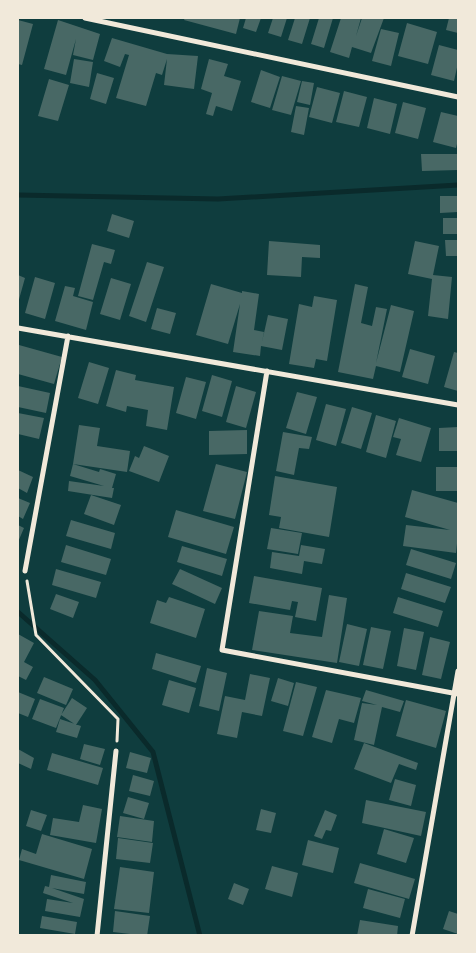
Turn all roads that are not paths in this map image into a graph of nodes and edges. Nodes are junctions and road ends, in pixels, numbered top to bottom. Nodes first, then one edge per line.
1 (85, 18) edge
2 (458, 96) edge
3 (18, 328) edge
4 (68, 336) junction
5 (267, 372) junction
6 (458, 405) edge
7 (25, 571) road end
8 (458, 670) edge
9 (457, 693) edge
10 (116, 751) road end
11 (97, 936) edge
12 (412, 936) edge

1 - 2 street
3 - 4 street
4 - 5 street
4 - 7 street
5 - 6 street
5 - 9 street
8 - 9 street
9 - 12 street
10 - 11 street

